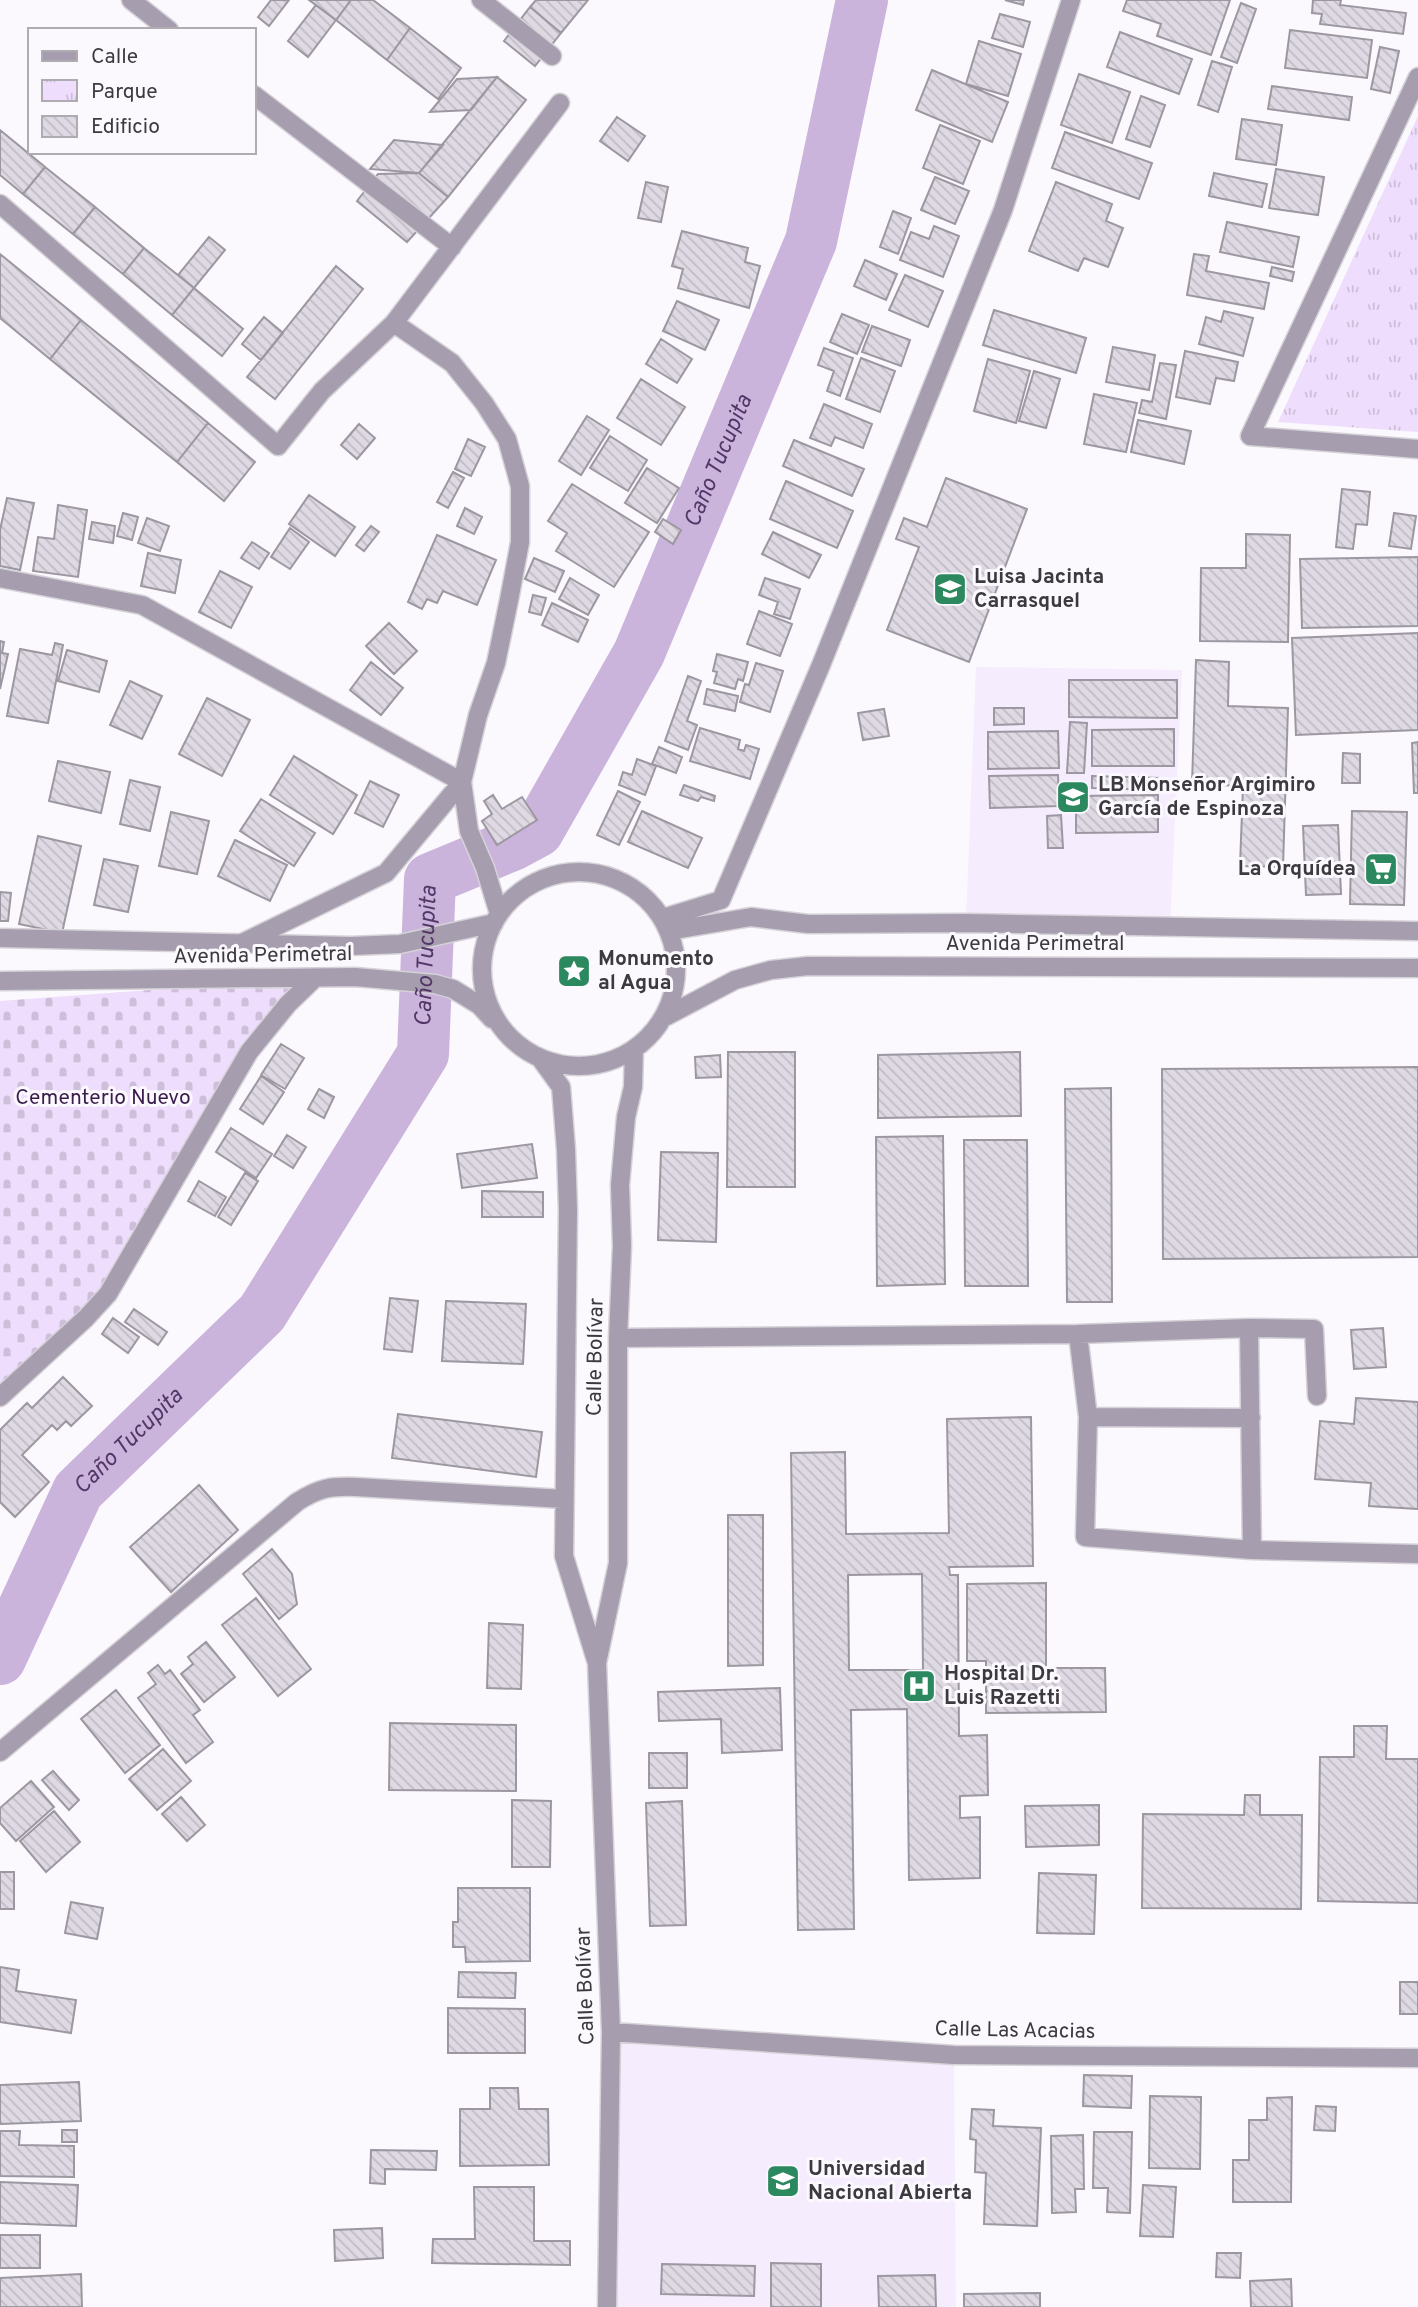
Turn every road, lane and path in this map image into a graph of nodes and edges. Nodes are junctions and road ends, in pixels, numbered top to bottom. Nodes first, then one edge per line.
1 (131, 0) edge
2 (481, 0) edge
3 (1071, 0) edge
4 (166, 28) edge
5 (552, 56) dead end
6 (1418, 77) edge
7 (256, 96) edge
8 (560, 103) dead end
9 (0, 204) edge
10 (452, 247) junction
11 (394, 323) junction
12 (1418, 449) edge
13 (0, 578) edge
14 (462, 782) junction
15 (496, 919) junction
16 (666, 925) junction
17 (1418, 932) edge
18 (0, 938) edge
19 (240, 944) junction
20 (1418, 968) edge
21 (315, 978) junction
22 (0, 981) edge
23 (663, 1018) junction
24 (508, 1036) junction
25 (634, 1049) junction
26 (540, 1058) junction
27 (1249, 1328) junction
28 (1078, 1334) junction
29 (618, 1338) junction
30 (1317, 1396) dead end
31 (0, 1397) edge
32 (1088, 1417) junction
33 (1251, 1418) junction
34 (563, 1499) junction
35 (1252, 1550) junction
36 (1418, 1554) edge
37 (597, 1663) junction
38 (0, 1752) edge
39 (611, 2032) junction
40 (1418, 2058) edge
41 (607, 2307) edge

1 - 4 street
2 - 5 street
3 - 16 street
6 - 12 street
7 - 10 street
8 - 10 street
9 - 11 street
10 - 11 street
11 - 14 street
13 - 14 street
14 - 15 street
14 - 19 street
15 - 16 street
15 - 19 street, Avenida Perimetral
15 - 24 street
16 - 17 street, Avenida Perimetral
16 - 23 street
18 - 19 street, Avenida Perimetral
20 - 23 street, Avenida Perimetral
21 - 22 street, Avenida Perimetral
21 - 24 street, Avenida Perimetral
21 - 31 street
23 - 25 street
24 - 26 street
25 - 26 street
25 - 29 street, Calle Bolívar
26 - 34 street, Calle Bolívar
27 - 28 street
27 - 30 street
27 - 33 street
28 - 29 street
28 - 32 street
29 - 37 street, Calle Bolívar
32 - 33 street
32 - 35 street
33 - 35 street
34 - 37 street, Calle Bolívar
34 - 38 street
35 - 36 street
37 - 39 street, Calle Bolívar
39 - 40 street, Calle Las Acacias
39 - 41 street, Calle Bolívar

